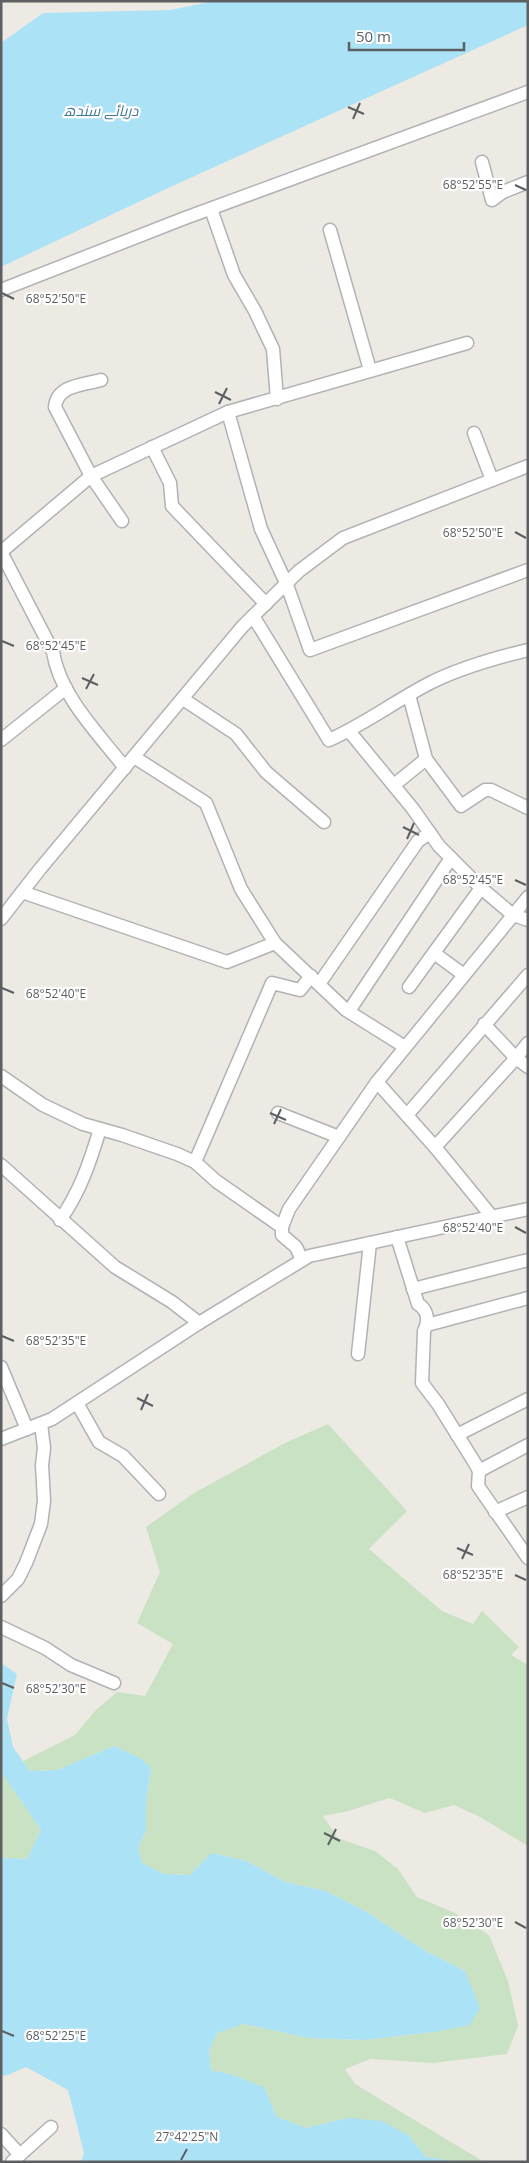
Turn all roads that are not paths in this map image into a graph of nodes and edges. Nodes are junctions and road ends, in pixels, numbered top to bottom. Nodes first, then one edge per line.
1 (528, 92) edge
2 (482, 162) dead end
3 (528, 182) edge
4 (210, 209) junction
5 (330, 230) dead end
6 (1, 290) edge
7 (467, 343) dead end
8 (370, 370) junction
9 (101, 380) dead end
10 (277, 399) junction
11 (228, 412) junction
12 (474, 433) dead end
13 (152, 447) junction
14 (528, 466) edge
15 (91, 476) junction
16 (492, 480) junction
17 (122, 521) dead end
18 (1, 552) edge
19 (528, 570) edge
20 (287, 585) junction
21 (266, 604) junction
22 (253, 616) junction
23 (528, 650) edge
24 (66, 688) junction
25 (409, 695) junction
26 (183, 699) junction
27 (349, 731) junction
28 (1, 740) edge
29 (134, 757) junction
30 (426, 759) junction
31 (125, 768) junction
32 (394, 786) junction
33 (528, 808) edge
34 (324, 822) dead end
35 (430, 833) junction
36 (451, 858) junction
37 (482, 888) junction
38 (22, 892) junction
39 (528, 897) edge
40 (513, 915) junction
41 (1, 919) edge
42 (528, 920) edge
43 (275, 942) junction
44 (434, 953) junction
45 (528, 975) edge
46 (464, 976) junction
47 (315, 980) junction
48 (409, 987) dead end
49 (349, 1011) junction
50 (484, 1024) junction
51 (528, 1044) edge
52 (405, 1047) junction
53 (516, 1058) junction
54 (528, 1067) edge
55 (1, 1076) edge
56 (377, 1082) junction
57 (278, 1113) dead end
58 (407, 1116) junction
59 (100, 1129) junction
60 (339, 1137) junction
61 (435, 1146) junction
62 (195, 1162) junction
63 (1, 1165) edge
64 (527, 1211) edge
65 (493, 1218) junction
66 (60, 1220) junction
67 (282, 1227) junction
68 (397, 1237) junction
69 (370, 1243) junction
70 (302, 1260) junction
71 (528, 1260) edge
72 (413, 1289) junction
73 (528, 1298) edge
74 (199, 1323) junction
75 (427, 1325) junction
76 (358, 1354) dead end
77 (1, 1367) edge
78 (528, 1399) edge
79 (77, 1403) junction
80 (41, 1424) junction
81 (27, 1429) junction
82 (457, 1435) junction
83 (1, 1439) edge
84 (528, 1445) edge
85 (479, 1471) junction
86 (159, 1494) dead end
87 (528, 1497) edge
88 (495, 1512) junction
89 (528, 1558) edge
90 (1, 1596) edge
91 (1, 1627) edge
92 (114, 1683) dead end
93 (51, 2127) dead end
94 (1, 2134) edge
95 (16, 2158) edge

1 - 4 street
2 - 3 street
4 - 6 street
4 - 10 street
5 - 8 street
7 - 8 street
8 - 10 street
9 - 15 street
10 - 11 street
11 - 13 street
11 - 20 street
12 - 16 street
13 - 15 street
13 - 21 street
14 - 16 street
15 - 17 street
15 - 18 street
16 - 20 street
18 - 24 street
19 - 20 street
20 - 21 street
21 - 22 street
22 - 26 street
22 - 27 street
23 - 25 street
24 - 28 street
24 - 31 street
25 - 27 street
25 - 30 street
26 - 29 street
26 - 34 street
27 - 32 street
29 - 31 street
29 - 43 street
30 - 32 street
30 - 33 street
31 - 38 street
32 - 35 street
35 - 36 street
35 - 47 street
36 - 37 street
36 - 49 street
37 - 40 street
37 - 44 street
38 - 41 street
38 - 43 street
39 - 40 street
40 - 42 street
40 - 46 street
43 - 47 street
44 - 46 street
44 - 48 street
45 - 50 street
46 - 52 street
47 - 49 street
47 - 62 street
49 - 52 street
50 - 53 street
50 - 58 street
51 - 53 street
52 - 56 street
53 - 54 street
53 - 61 street
55 - 59 street
56 - 58 street
56 - 60 street
57 - 60 street
58 - 61 street
59 - 62 street
59 - 66 street
60 - 67 street
61 - 65 street
62 - 67 street
63 - 66 street
64 - 65 street
65 - 68 street
66 - 74 street
67 - 70 street
68 - 69 street
68 - 72 street
69 - 70 street
69 - 76 street
70 - 74 street
71 - 72 street
72 - 75 street
73 - 75 street
74 - 79 street
75 - 82 street
77 - 81 street
78 - 82 street
79 - 80 street
79 - 86 street
80 - 81 street
80 - 90 street
81 - 83 street
82 - 85 street
84 - 85 street
85 - 88 street
87 - 88 street
88 - 89 street
91 - 92 street
93 - 95 street
94 - 95 street

